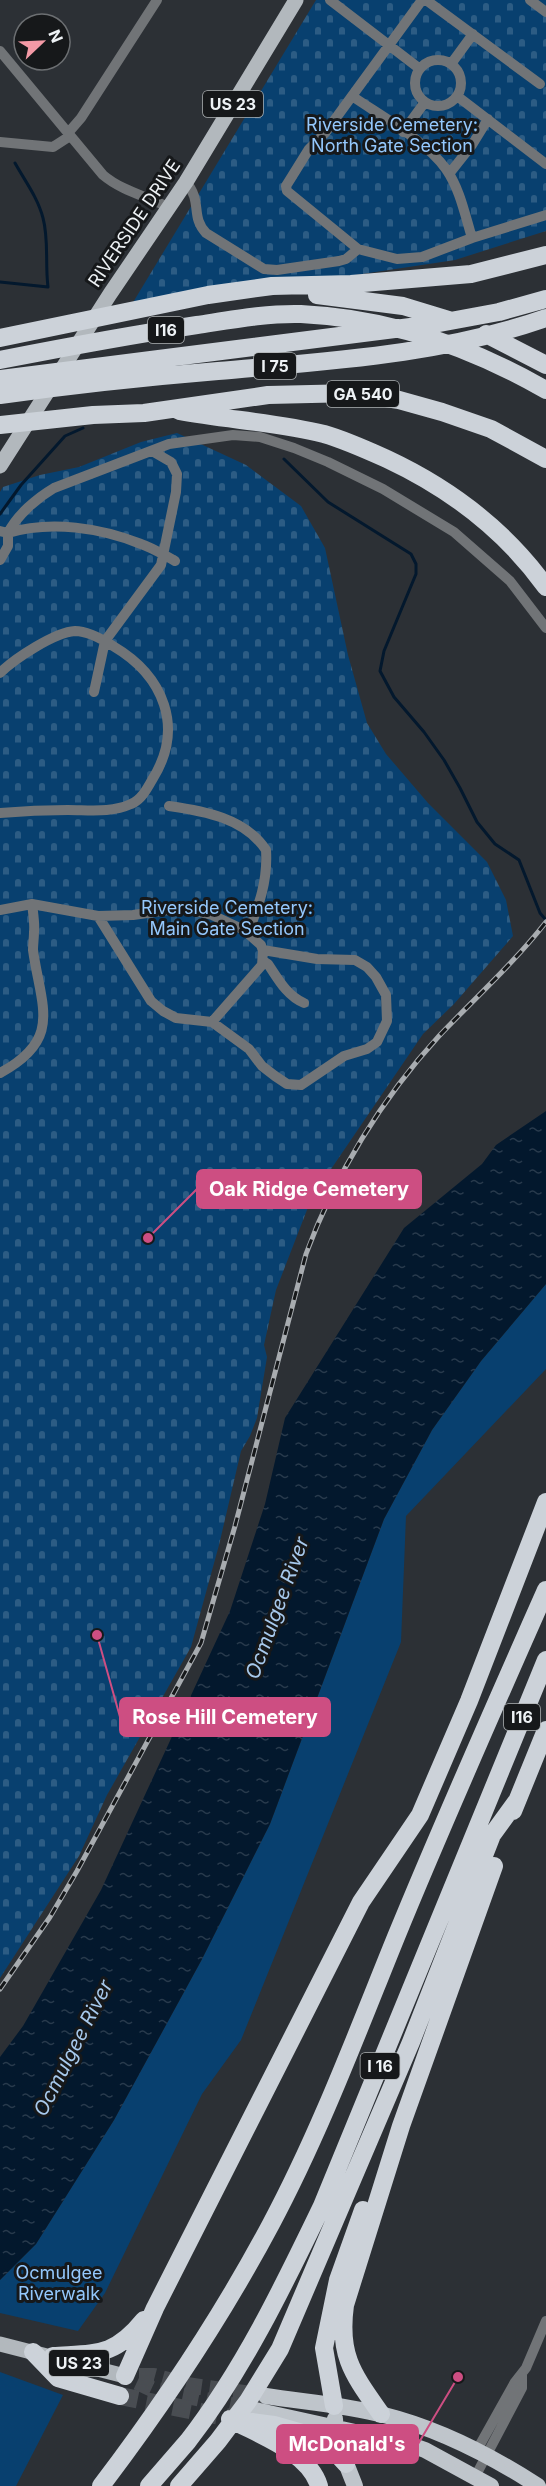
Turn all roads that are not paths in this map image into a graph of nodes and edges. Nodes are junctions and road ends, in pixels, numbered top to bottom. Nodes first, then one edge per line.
1 (157, 0) edge
2 (296, 0) edge
3 (330, 0) edge
4 (424, 0) edge
5 (530, 0) edge
6 (546, 12) edge
7 (473, 34) junction
8 (390, 45) junction
9 (0, 51) edge
10 (451, 64) junction
11 (420, 69) junction
12 (540, 84) dead end
13 (352, 96) junction
14 (457, 96) junction
15 (425, 102) junction
16 (488, 119) junction
17 (403, 132) junction
18 (69, 134) junction
19 (0, 142) edge
20 (545, 162) edge
21 (449, 174) junction
22 (186, 182) junction
23 (168, 207) junction
24 (546, 215) edge
25 (472, 238) junction
26 (358, 249) junction
27 (546, 255) edge
28 (253, 291) junction
29 (546, 299) edge
30 (546, 318) edge
31 (0, 338) edge
32 (0, 360) edge
33 (546, 365) edge
34 (0, 379) edge
35 (546, 390) edge
36 (0, 395) edge
37 (169, 409) junction
38 (0, 425) edge
39 (152, 451) junction
40 (546, 459) edge
41 (0, 465) edge
42 (4, 532) edge
43 (163, 555) junction
44 (0, 560) edge
45 (175, 561) dead end
46 (546, 586) edge
47 (546, 628) edge
48 (105, 641) junction
49 (0, 673) edge
50 (94, 692) dead end
51 (169, 806) dead end
52 (0, 813) edge
53 (32, 904) junction
54 (0, 910) edge
55 (98, 916) junction
56 (248, 933) junction
57 (263, 955) junction
58 (304, 1003) dead end
59 (212, 1022) junction
60 (0, 1073) edge
61 (546, 1502) edge
62 (546, 1590) edge
63 (546, 1660) edge
64 (546, 1730) edge
65 (498, 1775) joint
66 (516, 1802) junction
67 (401, 2126) junction
68 (155, 2308) junction
69 (546, 2321) edge
70 (0, 2344) edge
71 (33, 2352) junction
72 (53, 2356) junction
73 (134, 2378) joint
74 (120, 2396) tunnel mouth
75 (266, 2396) tunnel mouth
76 (334, 2406) junction
77 (381, 2414) junction
78 (254, 2416) joint
79 (230, 2419) tunnel mouth
80 (336, 2429) junction
81 (212, 2447) junction
82 (482, 2453) junction
83 (346, 2464) junction
84 (475, 2476) junction
85 (101, 2486) edge
86 (149, 2486) edge
87 (179, 2486) edge
88 (195, 2486) edge
89 (319, 2486) edge
90 (356, 2486) edge
91 (491, 2486) edge
92 (538, 2486) edge

1 - 18 street
2 - 22 main road, RIVERSIDE DRIVE / US 23
3 - 8 street
4 - 7 street
4 - 8 street
5 - 6 street
7 - 10 street
7 - 12 street
8 - 11 street
8 - 13 street
9 - 18 street
10 - 11 street
10 - 14 street
11 - 15 street
13 - 17 street
13 - 26 street
14 - 15 street
14 - 16 street
15 - 17 street
16 - 20 street
16 - 21 street
17 - 21 street
18 - 19 street
18 - 23 street
21 - 25 street
22 - 23 main road, RIVERSIDE DRIVE / US 23
22 - 26 street
23 - 41 main road, RIVERSIDE DRIVE / US 23
24 - 25 street
25 - 26 street
27 - 28 highway
28 - 31 highway
28 - 33 highway
29 - 34 highway, I 75
30 - 36 highway, I 75
32 - 35 highway, I16
37 - 38 highway, GA 540
37 - 40 highway, GA 540
37 - 46 highway
39 - 42 street
39 - 43 street
39 - 47 street
42 - 43 street
42 - 44 street
43 - 45 street
43 - 48 street
48 - 49 street
48 - 50 street
48 - 52 street
51 - 56 street
53 - 54 street
53 - 55 street
53 - 60 street
55 - 56 street
55 - 59 street
56 - 57 street
57 - 58 street
57 - 59 street
57 - 59 street
61 - 68 highway
62 - 85 highway, I 16
63 - 65 highway, I16
64 - 66 highway, I 16
65 - 86 highway, I 16
66 - 67 highway
66 - 81 highway, I 16
67 - 76 highway
67 - 77 highway
68 - 72 highway
68 - 73 highway
69 - 82 street
70 - 71 main road, US 23
71 - 72 main road, US 23
71 - 74 highway
72 - 73 main road, US 23
75 - 76 highway
76 - 77 highway
76 - 80 highway
77 - 82 highway
78 - 80 highway
78 - 83 highway
79 - 89 highway
80 - 83 highway
80 - 84 highway
81 - 87 highway, I 16
81 - 88 highway, I 16
82 - 84 street
82 - 92 highway
83 - 90 highway
84 - 91 highway

